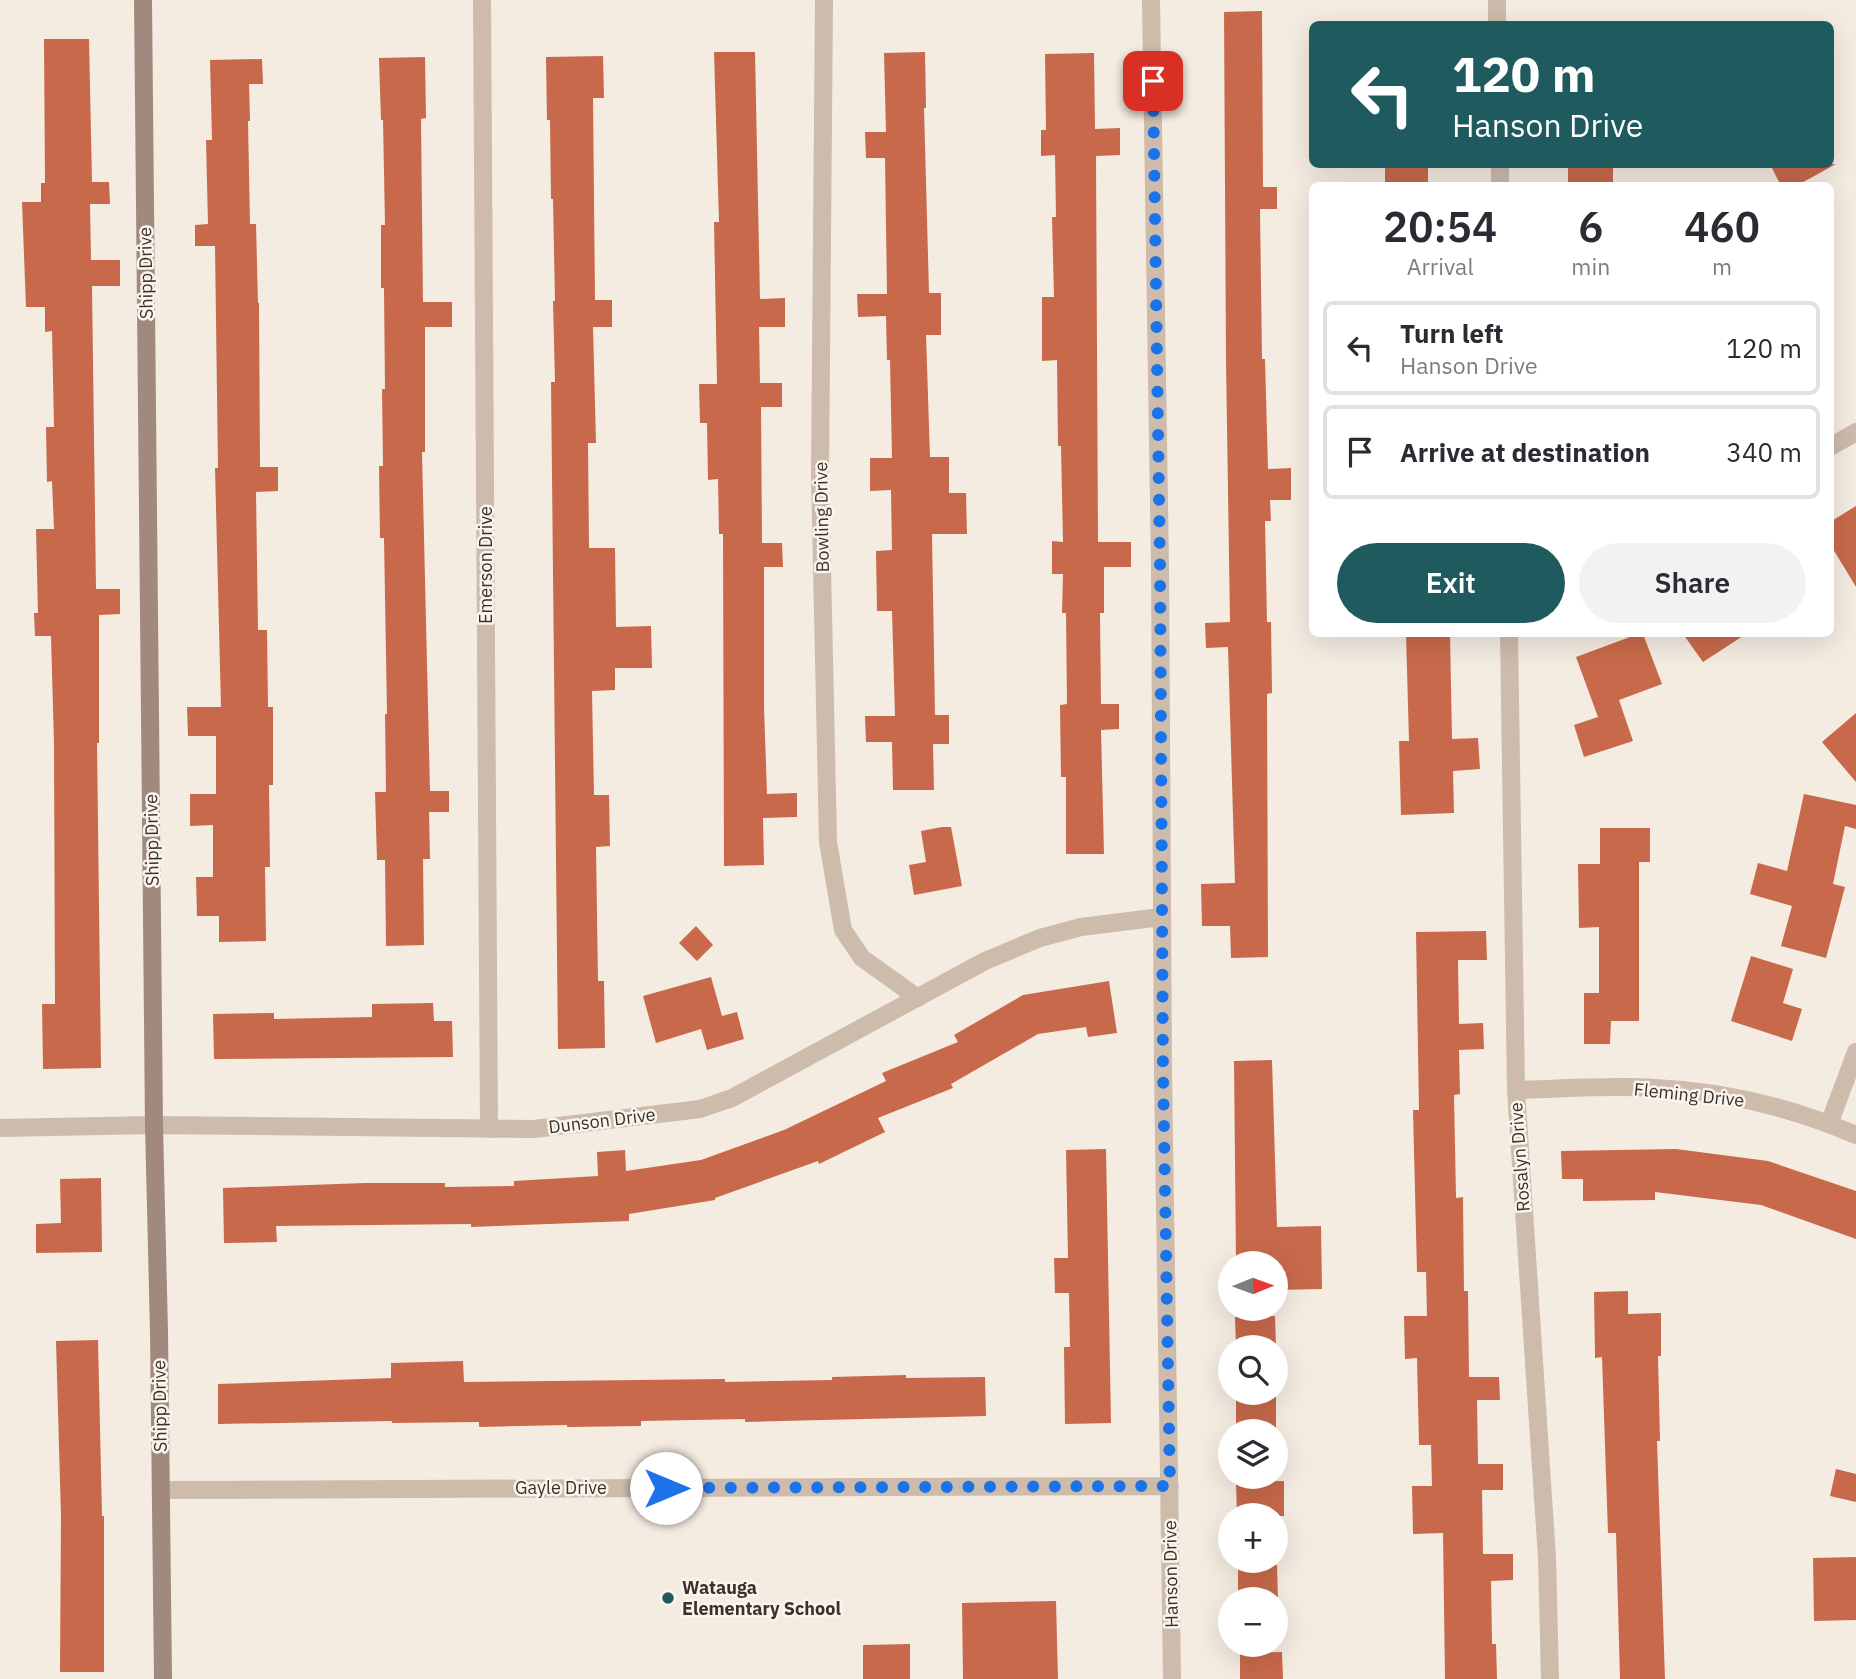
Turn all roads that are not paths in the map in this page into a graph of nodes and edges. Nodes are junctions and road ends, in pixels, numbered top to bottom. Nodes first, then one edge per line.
1 (143, 0) edge
2 (482, 0) edge
3 (824, 0) edge
4 (1151, 0) edge
5 (1497, 0) edge
6 (1497, 21) edge
7 (1856, 432) edge
8 (1834, 445) edge
9 (1509, 637) edge
10 (1161, 918) junction
11 (918, 998) junction
12 (1856, 1052) edge
13 (1516, 1090) junction
14 (1829, 1124) junction
15 (154, 1125) junction
16 (0, 1128) edge
17 (489, 1129) junction
18 (1856, 1135) edge
19 (1170, 1486) junction
20 (162, 1490) junction
21 (163, 1679) edge
22 (1172, 1679) edge
23 (1550, 1679) edge

1 - 15 street, Shipp Drive
2 - 17 street, Emerson Drive
3 - 11 street, Bowling Drive
4 - 10 street, Hanson Drive
5 - 6 street
7 - 8 street
9 - 13 street, Rosalyn Drive
10 - 11 street, Dunson Drive
10 - 19 street, Hanson Drive
11 - 17 street, Dunson Drive
12 - 14 street
13 - 14 street, Fleming Drive
13 - 23 street, Rosalyn Drive
14 - 18 street, Fleming Drive
15 - 16 street, Dunson Drive
15 - 17 street, Dunson Drive
15 - 20 street, Shipp Drive
19 - 20 street, Gayle Drive
19 - 22 street, Hanson Drive
20 - 21 street, Shipp Drive

